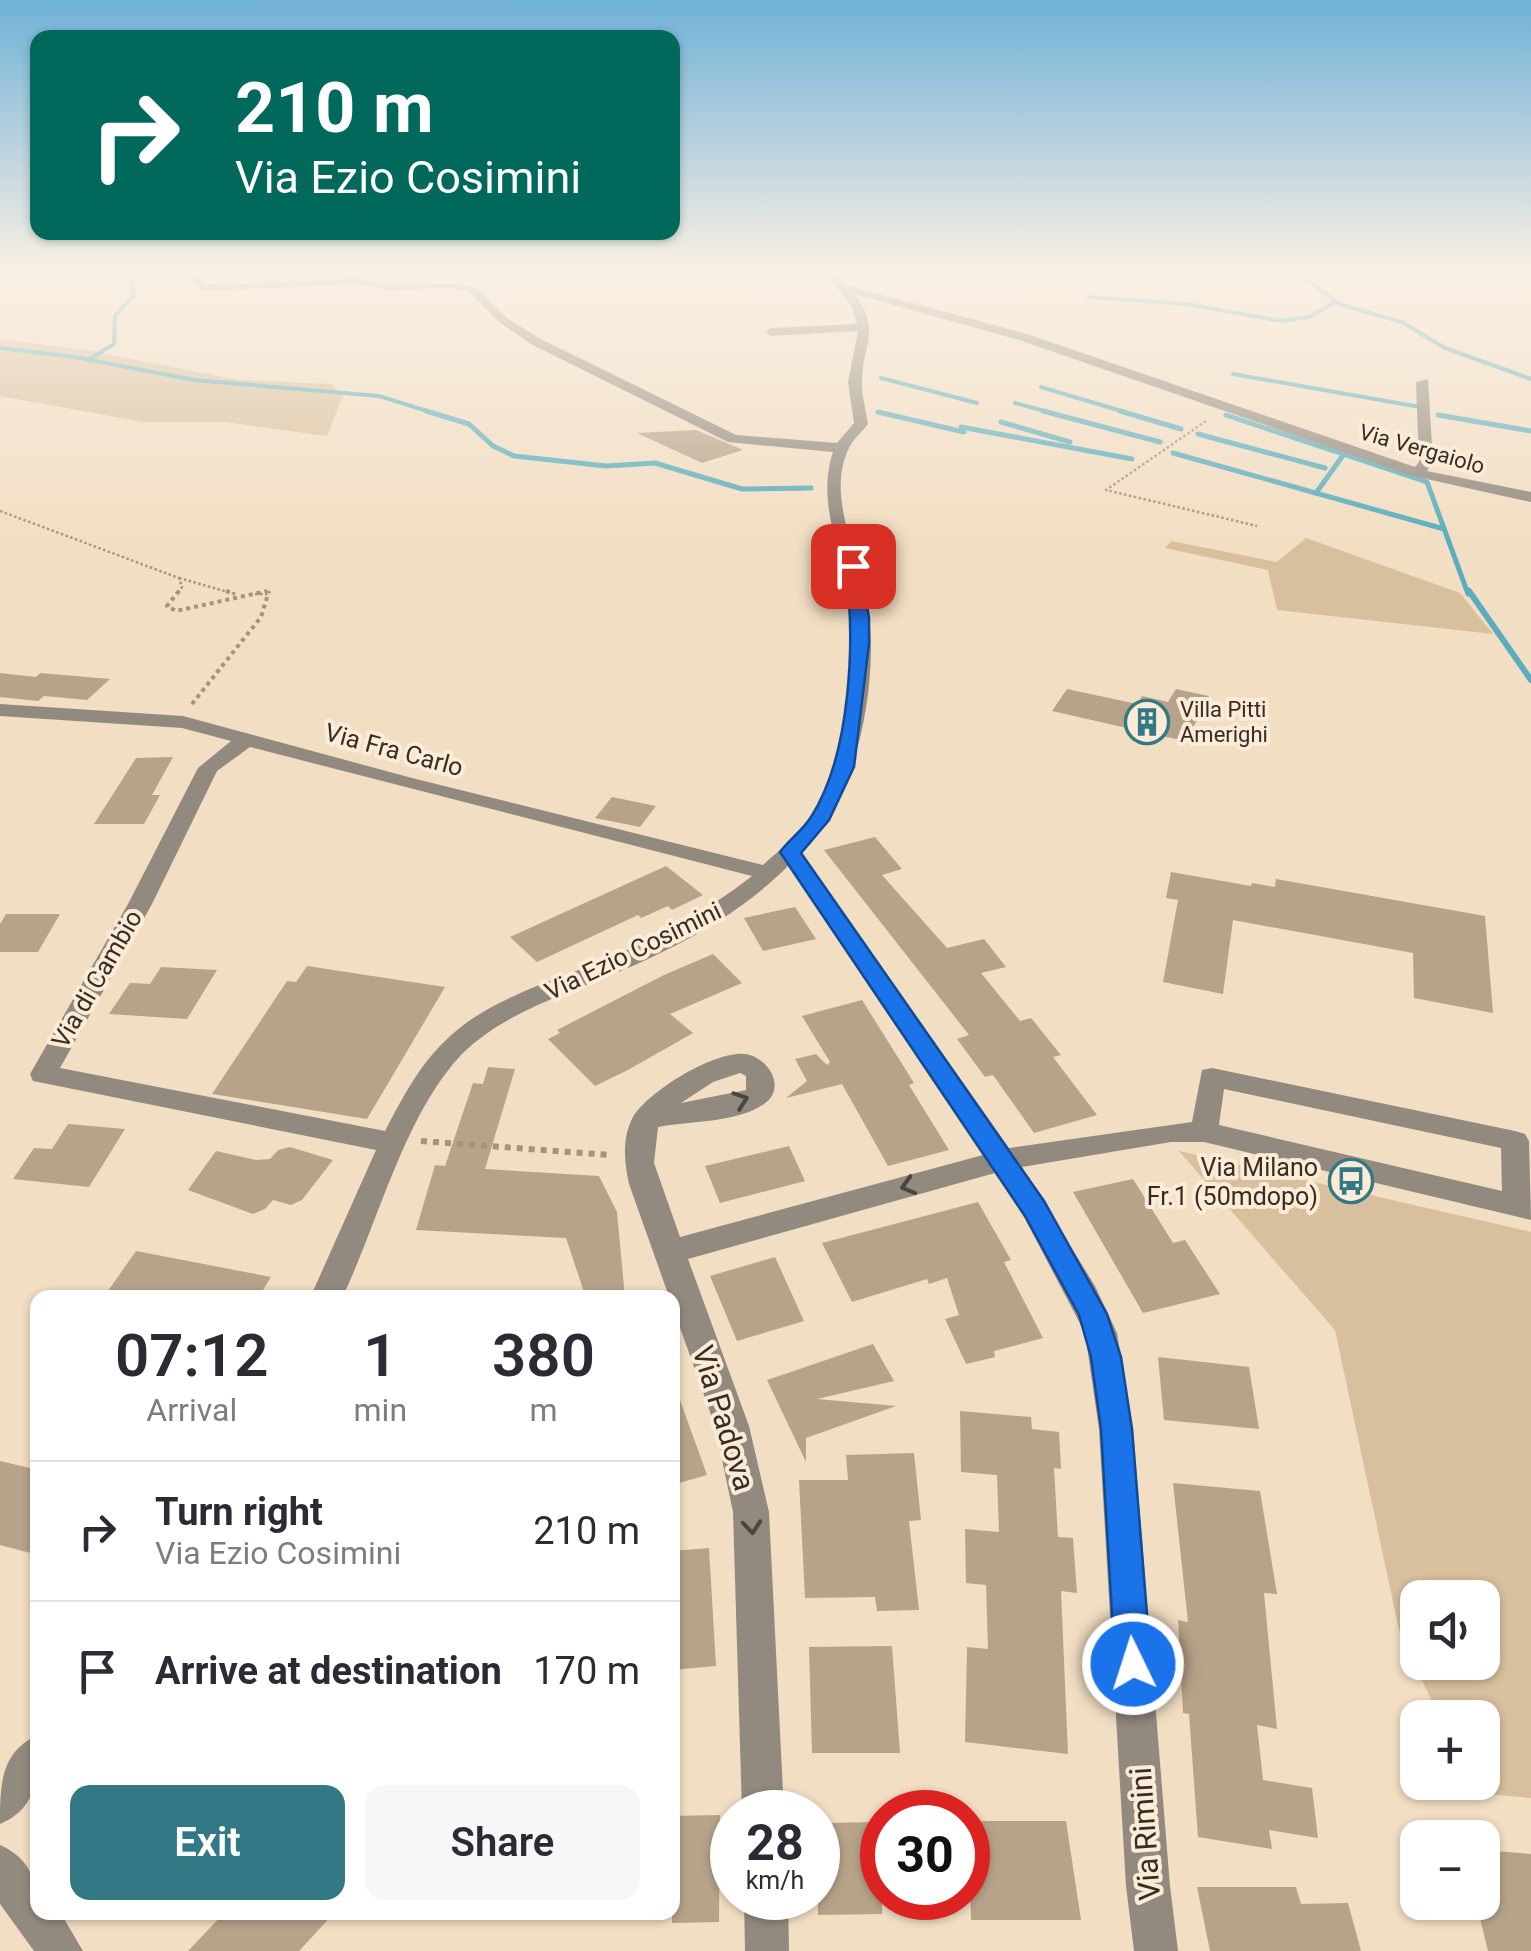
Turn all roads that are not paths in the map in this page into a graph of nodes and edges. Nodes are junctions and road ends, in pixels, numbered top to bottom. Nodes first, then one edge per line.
1 (573, 360) edge
2 (854, 360) edge
3 (1087, 360) edge
4 (1424, 382) dead end
5 (842, 448) junction
6 (1418, 473) junction
7 (1531, 498) edge
8 (0, 710) edge
9 (248, 738) junction
10 (780, 863) junction
11 (646, 1120) dead end
12 (1204, 1132) junction
13 (396, 1141) junction
14 (1002, 1160) junction
15 (1524, 1207) edge
16 (670, 1252) junction
17 (330, 1290) edge
18 (30, 1765) edge
19 (762, 1790) edge
20 (0, 1803) edge
21 (0, 1867) edge
22 (30, 1908) edge
23 (38, 1920) edge
24 (766, 1920) edge
25 (61, 1951) edge
26 (767, 1951) edge
27 (1156, 1951) edge

1 - 5 street
2 - 5 street, Via Ezio Cosimini
3 - 6 street, Via Vergaiolo
4 - 6 street
5 - 10 street, Via Ezio Cosimini
6 - 7 street, Via Vergaiolo
8 - 9 street, Via Fra Carlo
9 - 10 street, Via Fra Carlo
9 - 13 street, Via di Cambio
10 - 13 street, Via Ezio Cosimini
10 - 14 street, Via Rimini
11 - 16 street, Via Padova
12 - 14 street
12 - 15 street
12 - 15 street
13 - 17 street, Via Ezio Cosimini
14 -> 16 street
14 - 27 street, Via Rimini
16 -> 19 street, Via Padova
18 - 20 street
21 - 22 street
23 - 25 street
24 - 26 street

